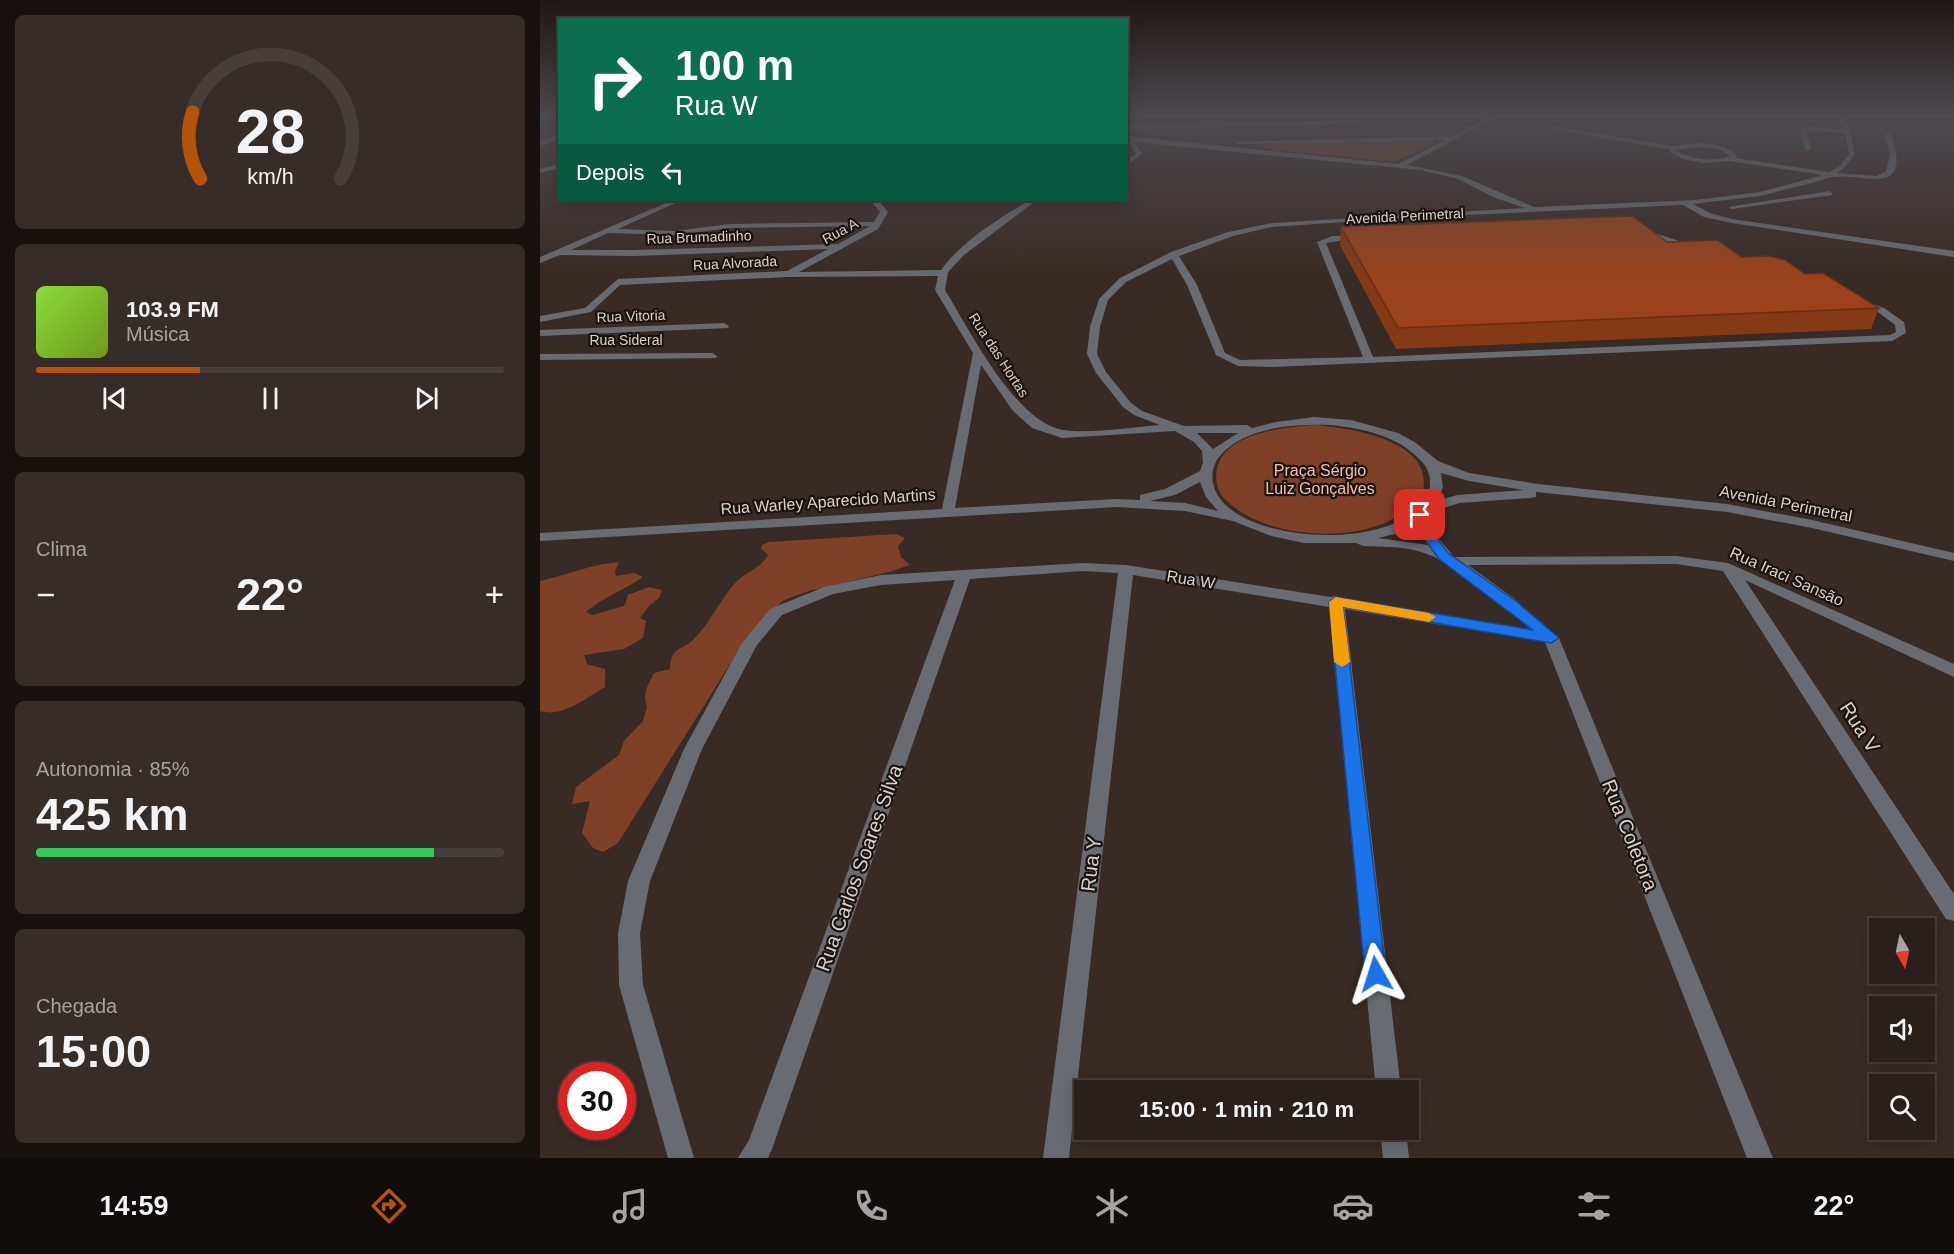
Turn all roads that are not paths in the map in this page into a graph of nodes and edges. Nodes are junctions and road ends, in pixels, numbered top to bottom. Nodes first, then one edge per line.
1 (1421, 170) edge
2 (1803, 170) edge
3 (1836, 170) edge
4 (1890, 170) edge
5 (1829, 174) junction
6 (1830, 193) dead end
7 (1499, 198) junction
8 (676, 201) edge
9 (875, 201) edge
10 (1032, 201) edge
11 (1685, 202) junction
12 (1542, 210) junction
13 (1699, 210) junction
14 (1509, 211) junction
15 (1479, 212) junction
16 (877, 224) junction
17 (1633, 229) edge
18 (607, 231) junction
19 (1367, 237) edge
20 (841, 246) junction
21 (1706, 251) edge
22 (557, 252) junction
23 (1174, 254) junction
24 (1954, 254) edge
25 (540, 260) edge
26 (943, 273) junction
27 (787, 274) junction
28 (1849, 299) edge
29 (540, 319) edge
30 (724, 326) dead end
31 (540, 333) edge
32 (978, 353) junction
33 (712, 356) dead end
34 (540, 357) edge
35 (1369, 360) junction
36 (1268, 426) junction
37 (1180, 429) junction
38 (1430, 462) junction
39 (1207, 469) junction
40 (1573, 493) junction
41 (1118, 503) junction
42 (948, 512) junction
43 (1422, 513) junction
44 (1240, 521) junction
45 (540, 537) edge
46 (1333, 540) junction
47 (1954, 557) edge
48 (1447, 559) junction
49 (1728, 567) junction
50 (1126, 569) junction
51 (964, 575) junction
52 (1336, 602) junction
53 (1551, 638) junction
54 (1954, 671) edge
55 (1954, 912) edge
56 (1387, 1080) edge
57 (1394, 1140) edge
58 (681, 1158) edge
59 (751, 1158) edge
60 (1056, 1158) edge
61 (1396, 1158) edge
62 (1760, 1158) edge

1 - 7 street
2 - 5 street
3 - 5 street, Avenida Perimetral
4 - 5 street
5 - 11 street, Avenida Perimetral
6 - 13 street
7 - 12 street
7 - 14 street
7 - 15 street
8 - 18 street
9 - 16 street, Rua A
10 - 26 street
11 - 12 street, Avenida Perimetral
11 - 13 street
12 - 14 street, Avenida Perimetral
13 - 24 street
14 - 15 street, Avenida Perimetral
15 - 23 street, Avenida Perimetral
16 - 18 street
16 - 20 street, Rua A
17 - 21 street
18 - 22 street
19 - 35 street
20 - 22 street, Rua Brumadinho
20 - 27 street, Rua A
22 - 25 street
23 - 35 street
23 - 37 street, Avenida Perimetral
26 - 27 street, Rua Alvorada
26 - 32 street, Rua das Hortas
27 - 29 street, Rua Alvorada
28 - 35 street
30 - 31 street, Rua Vitoria
32 - 37 street, Rua das Hortas
32 - 42 street
33 - 34 street, Rua Sideral
36 - 37 street, Avenida Perimetral
36 - 38 street, Avenida Perimetral
36 - 39 street, Rua Warley Aparecido Martins
37 - 39 street, Avenida Perimetral
38 - 40 street, Avenida Perimetral
38 - 43 street
39 - 41 street, Rua Warley Aparecido Martins
39 - 44 street, Avenida Perimetral
40 - 43 street, Avenida Perimetral
40 - 47 street, Avenida Perimetral
41 - 42 street, Rua Warley Aparecido Martins
41 - 44 street, Rua Warley Aparecido Martins
42 - 45 street, Rua Warley Aparecido Martins
43 - 46 street, Avenida Perimetral
43 - 48 street, Rua Coletora
44 - 46 street
46 - 48 street, Rua Coletora
48 - 49 street, Rua Iraci Sansão
48 - 53 street, Rua Coletora
49 - 54 street, Rua Iraci Sansão
49 - 55 street, Rua V
50 - 51 street, Rua W
50 - 52 street, Rua W
50 - 60 street, Rua Y
51 - 58 street, Rua W
51 - 59 street, Rua Carlos Soares Silva
52 - 53 street, Rua W
52 - 56 street
53 - 62 street, Rua Coletora
57 - 61 street

